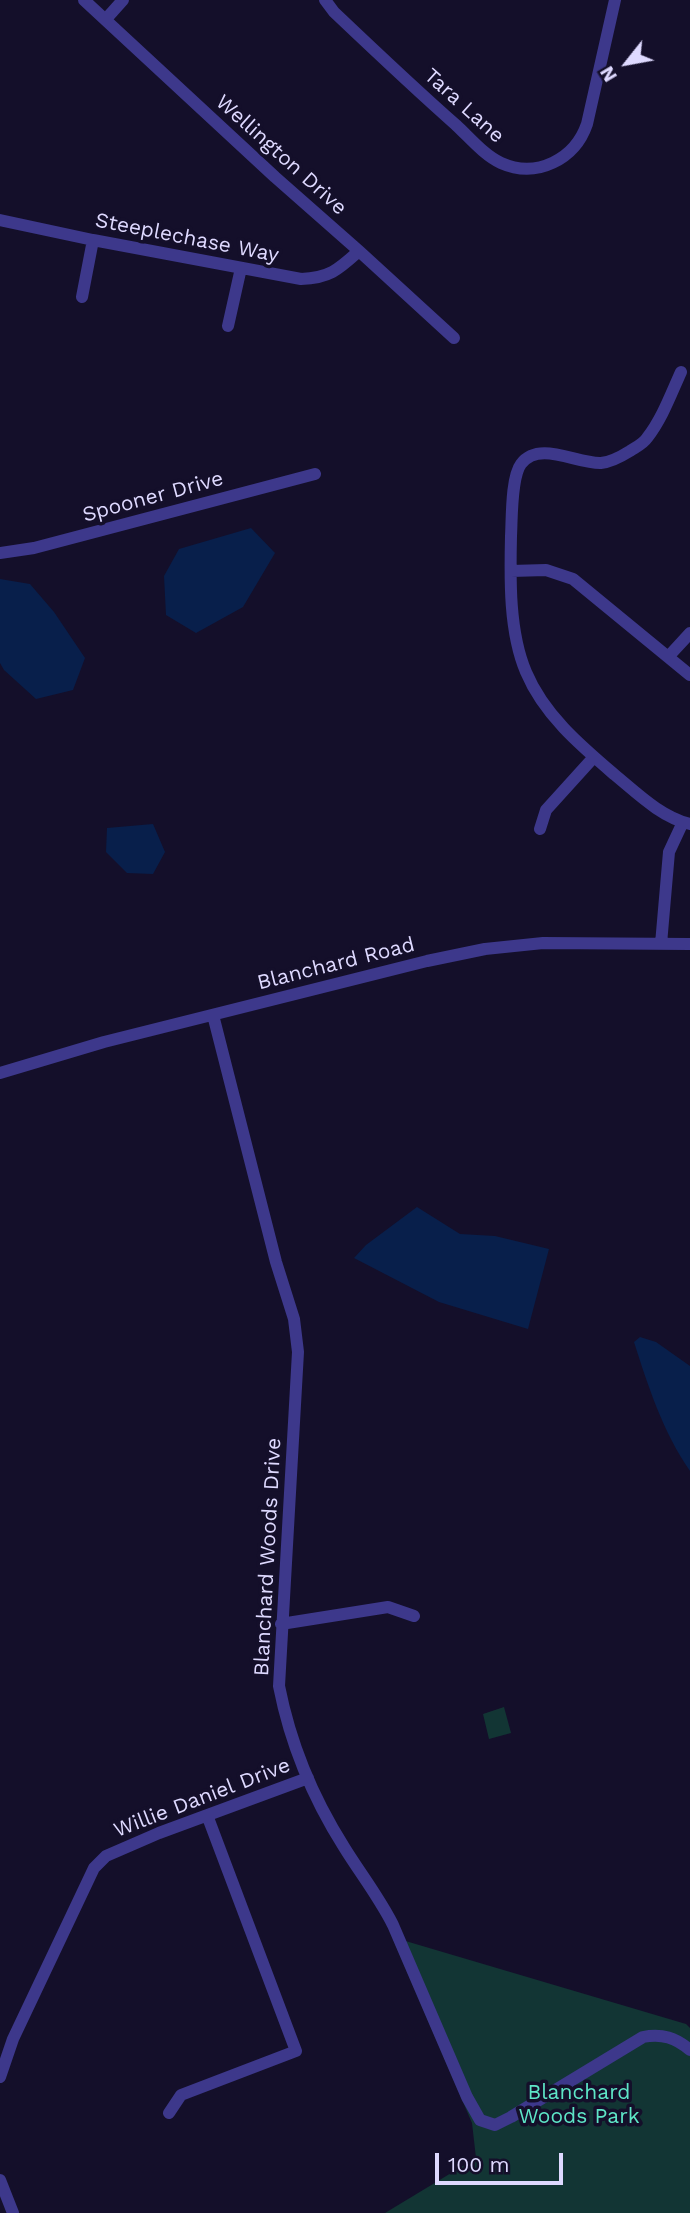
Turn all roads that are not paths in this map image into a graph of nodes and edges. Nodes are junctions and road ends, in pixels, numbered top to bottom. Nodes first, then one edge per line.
1 (84, 0) edge
2 (123, 0) edge
3 (325, 0) edge
4 (615, 0) edge
5 (106, 19) junction
6 (0, 220) edge
7 (93, 240) junction
8 (359, 251) junction
9 (241, 268) junction
10 (82, 297) dead end
11 (229, 326) dead end
12 (453, 338) dead end
13 (681, 372) dead end
14 (315, 474) dead end
15 (0, 553) edge
16 (511, 571) junction
17 (690, 633) edge
18 (668, 657) junction
19 (690, 675) edge
20 (594, 757) junction
21 (687, 823) edge
22 (540, 830) dead end
23 (661, 944) junction
24 (690, 944) edge
25 (213, 1015) junction
26 (0, 1073) edge
27 (414, 1616) dead end
28 (281, 1624) junction
29 (308, 1778) junction
30 (207, 1815) junction
31 (690, 2050) edge
32 (0, 2077) edge
33 (169, 2113) dead end
34 (0, 2180) edge
35 (13, 2213) edge

1 - 5 street, Wellington Drive
2 - 5 street
3 - 4 street, Tara Lane
5 - 8 street, Wellington Drive
6 - 7 street, Steeplechase Way
7 - 9 street, Steeplechase Way
7 - 10 street
8 - 9 street, Steeplechase Way
8 - 12 street, Wellington Drive
9 - 11 street
13 - 16 street
14 - 15 street, Spooner Drive
16 - 18 street
16 - 20 street
17 - 18 street
18 - 19 street
20 - 21 street
20 - 22 street
21 - 23 street
23 - 24 street, Blanchard Road
23 - 25 street, Blanchard Road
25 - 26 street, Blanchard Road
25 - 28 street, Blanchard Woods Drive
27 - 28 street
28 - 29 street, Blanchard Woods Drive
29 - 30 street, Willie Daniel Drive
29 - 31 street, Blanchard Woods Drive
30 - 32 street, Willie Daniel Drive
30 - 33 street
34 - 35 street

